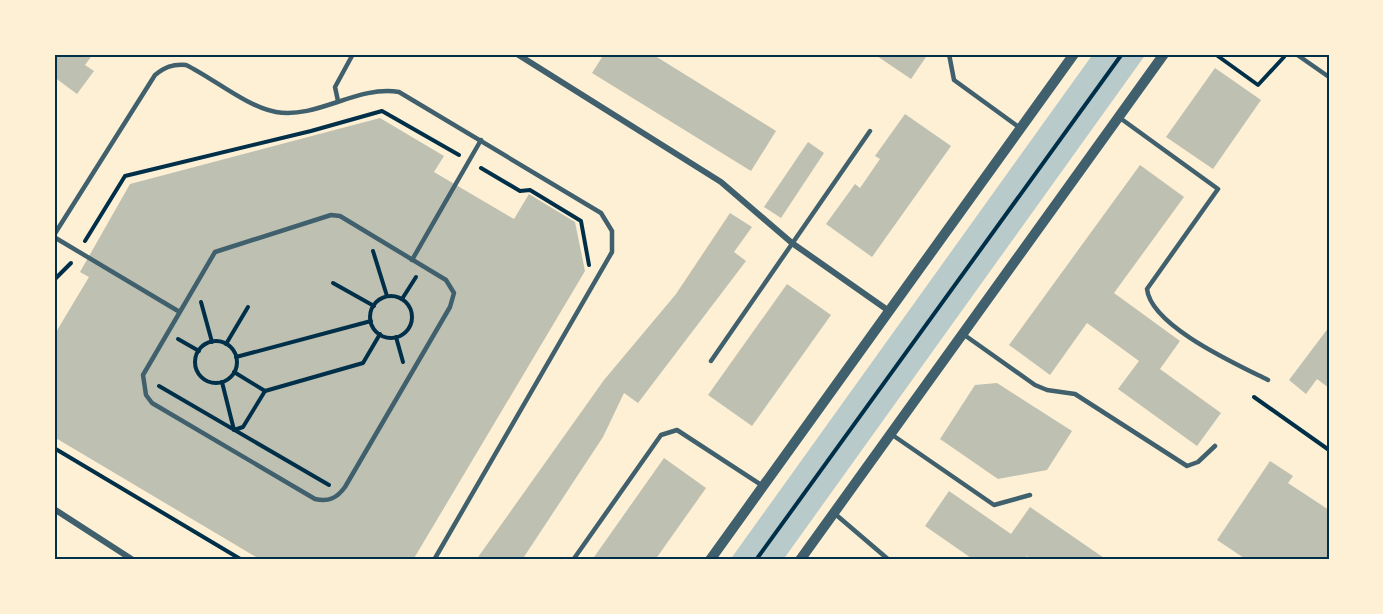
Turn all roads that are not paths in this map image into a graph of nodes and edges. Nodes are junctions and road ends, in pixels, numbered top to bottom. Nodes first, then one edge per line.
1 (353, 54) edge
2 (517, 54) edge
3 (949, 54) edge
4 (1074, 54) edge
5 (1164, 54) edge
6 (1296, 54) edge
7 (1329, 77) edge
8 (338, 101) junction
9 (1118, 117) junction
10 (1020, 129) junction
11 (870, 131) dead end
12 (481, 140) junction
13 (54, 236) edge
14 (792, 243) junction
15 (412, 260) junction
16 (178, 311) junction
17 (889, 311) junction
18 (963, 334) junction
19 (711, 361) dead end
20 (1268, 380) dead end
21 (891, 434) junction
22 (1215, 446) dead end
23 (763, 486) junction
24 (1030, 495) dead end
25 (54, 509) edge
26 (834, 513) junction
27 (133, 560) edge
28 (434, 560) edge
29 (573, 560) edge
30 (710, 560) edge
31 (800, 560) edge
32 (889, 560) edge

1 - 8 lane
2 - 14 street
3 - 10 lane
4 - 10 street
5 - 9 street
6 - 7 lane
8 - 12 lane
8 - 13 lane
9 - 18 street
9 - 20 lane
10 - 17 street
11 - 14 lane
12 - 15 lane
12 - 28 lane
13 - 16 lane
14 - 17 street
14 - 19 lane
15 - 16 lane
15 - 16 lane
17 - 23 street
18 - 21 street
18 - 22 lane
21 - 24 lane
21 - 26 street
23 - 29 lane
23 - 30 street
25 - 27 street
26 - 31 street
26 - 32 lane

